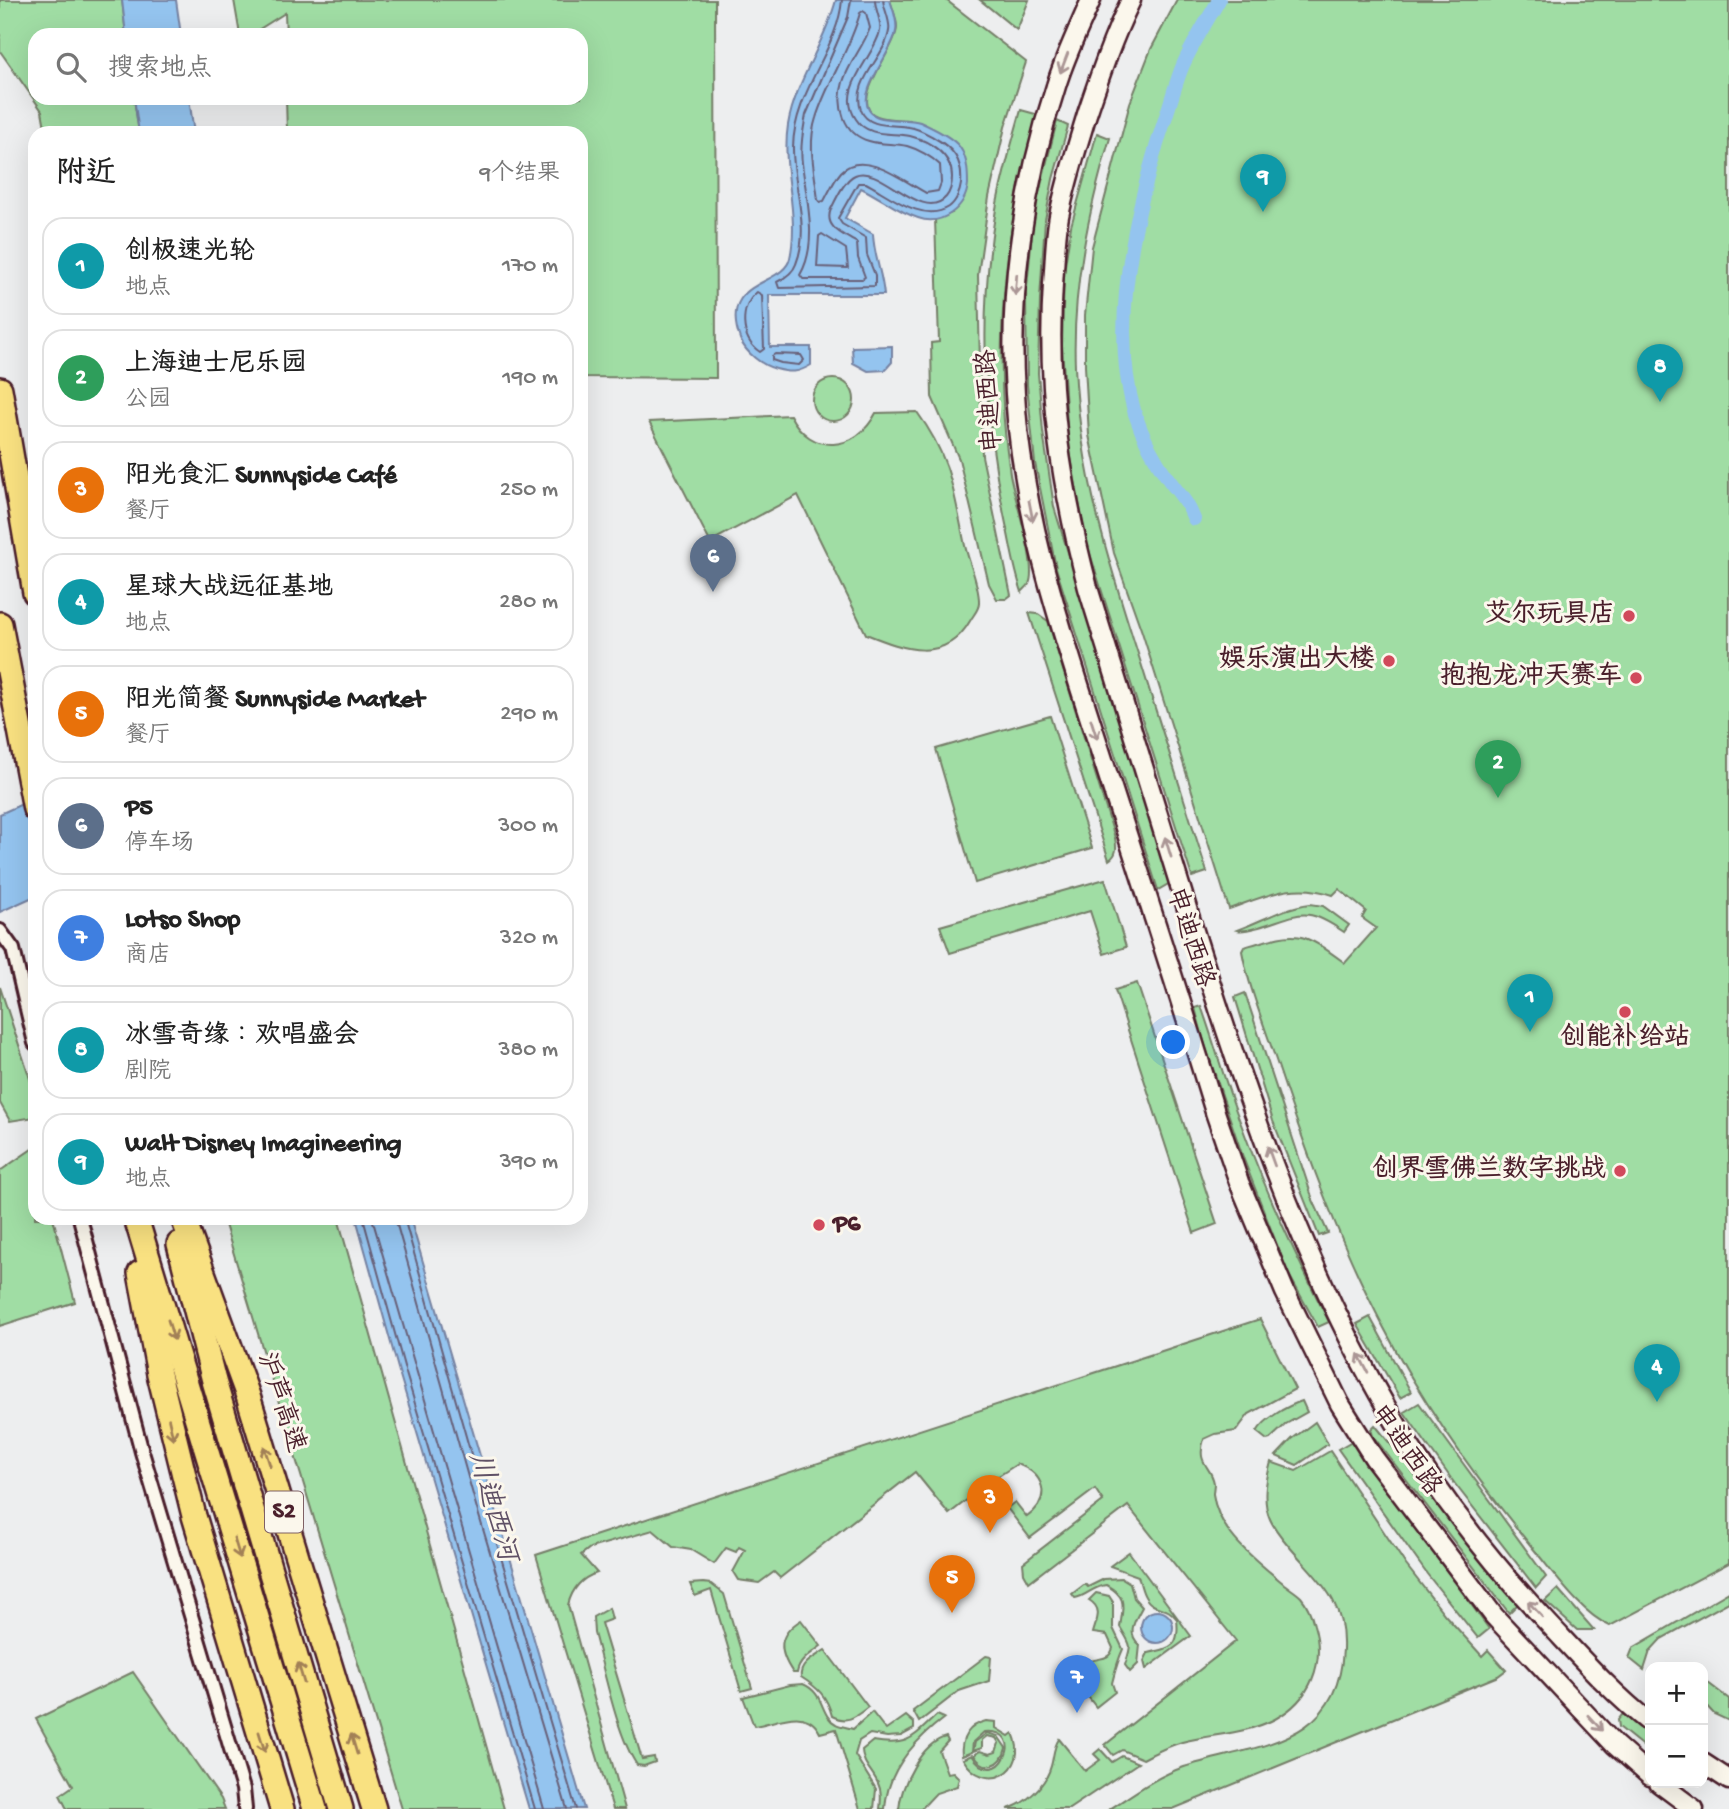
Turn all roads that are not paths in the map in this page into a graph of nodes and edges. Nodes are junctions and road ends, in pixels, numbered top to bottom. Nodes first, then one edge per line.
1 (1091, 0) edge
2 (1131, 0) edge
3 (0, 388) edge
4 (28, 552) edge
5 (0, 624) edge
6 (28, 777) edge
7 (0, 931) edge
8 (6, 951) edge
9 (28, 1021) edge
10 (82, 1225) edge
11 (131, 1225) edge
12 (138, 1225) edge
13 (176, 1225) edge
14 (186, 1225) edge
15 (1645, 1719) edge
16 (1708, 1766) edge
17 (1645, 1772) edge
18 (1729, 1780) edge
19 (1666, 1788) edge
20 (245, 1809) edge
21 (282, 1809) edge
22 (316, 1809) edge
23 (341, 1809) edge
24 (374, 1809) edge
25 (1694, 1809) edge

1 -> 17 street, 申迪西路
15 -> 2 street, 申迪西路
3 - 4 highway
5 - 6 highway
7 - 8 street
8 - 9 street
10 - 20 street
11 -> 21 highway
12 -> 22 highway, S2
23 -> 13 highway, 沪芦高速 / S2
24 -> 14 highway, 沪芦高速 / S2
16 - 18 street
19 - 25 street

